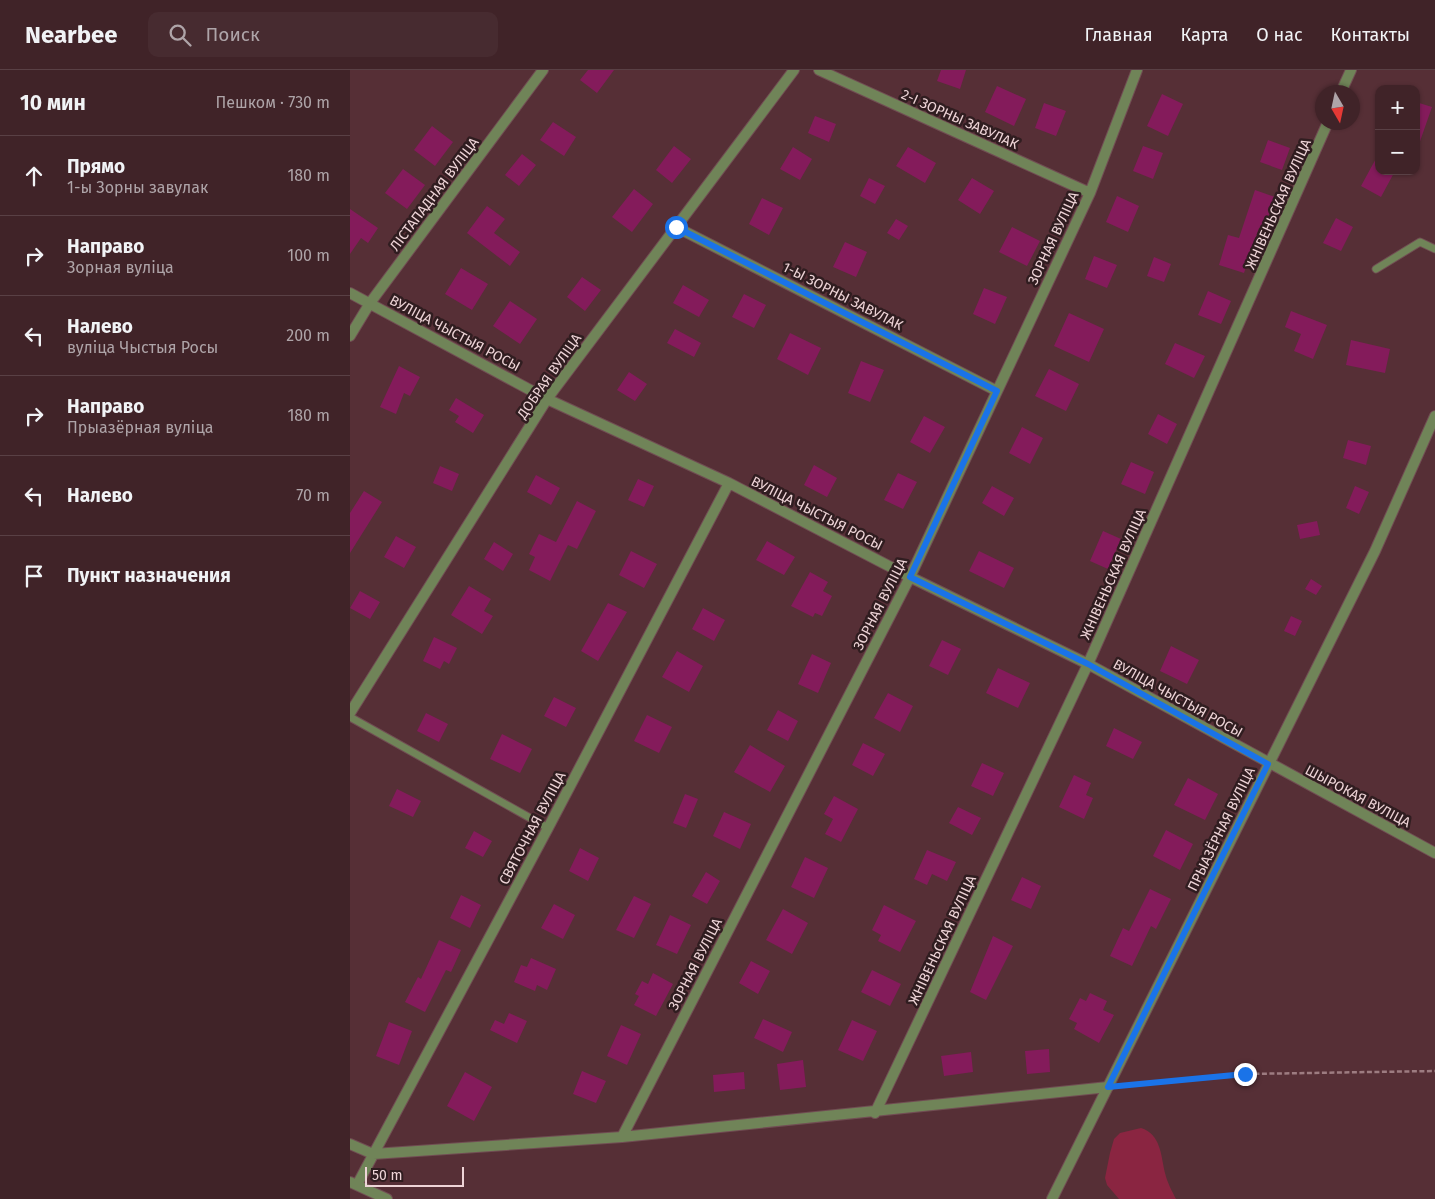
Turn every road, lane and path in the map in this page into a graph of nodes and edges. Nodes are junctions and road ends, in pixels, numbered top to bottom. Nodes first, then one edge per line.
1 (543, 70) edge
2 (794, 70) edge
3 (819, 70) edge
4 (1137, 70) edge
5 (1351, 70) edge
6 (1344, 85) edge
7 (1324, 130) edge
8 (1090, 193) junction
9 (676, 227) junction
10 (1435, 249) edge
11 (1376, 269) dead end
12 (350, 293) edge
13 (370, 303) junction
14 (350, 336) edge
15 (997, 391) junction
16 (547, 399) junction
17 (1435, 416) edge
18 (728, 483) junction
19 (910, 577) junction
20 (1088, 664) junction
21 (350, 713) edge
22 (350, 717) edge
23 (1268, 764) junction
24 (548, 828) junction
25 (1435, 853) edge
26 (1435, 1071) edge
27 (1108, 1087) junction
28 (875, 1113) junction
29 (622, 1137) junction
30 (350, 1144) edge
31 (373, 1154) junction
32 (354, 1184) edge
33 (387, 1199) edge
34 (1052, 1199) edge

1 - 13 street, ЛІСТАПАДНАЯ ВУЛІЦА
2 - 9 street, ДОБРАЯ ВУЛІЦА
3 - 8 street, 2-І ЗОРНЫ ЗАВУЛАК
4 - 8 street, ЗОРНАЯ ВУЛІЦА
5 - 6 street
7 - 20 street, ЖНІВЕНЬСКАЯ ВУЛІЦА
8 - 15 street, ЗОРНАЯ ВУЛІЦА
9 - 15 street, 1-Ы ЗОРНЫ ЗАВУЛАК
9 - 16 street, ДОБРАЯ ВУЛІЦА
10 - 11 lane
12 - 13 street, ВУЛІЦА ЧЫСТЫЯ РОСЫ
13 - 14 street, ЛІСТАПАДНАЯ ВУЛІЦА
13 - 16 street, ВУЛІЦА ЧЫСТЫЯ РОСЫ
15 - 19 street, ЗОРНАЯ ВУЛІЦА
16 - 18 street, ВУЛІЦА ЧЫСТЫЯ РОСЫ
16 - 21 street, ДОБРАЯ ВУЛІЦА
17 - 23 street, ПРЫАЗЁРНАЯ ВУЛІЦА
18 - 19 street, ВУЛІЦА ЧЫСТЫЯ РОСЫ
18 - 24 street, СВЯТОЧНАЯ ВУЛІЦА
19 - 20 street, ВУЛІЦА ЧЫСТЫЯ РОСЫ
19 - 29 street, ЗОРНАЯ ВУЛІЦА
20 - 23 street, ВУЛІЦА ЧЫСТЫЯ РОСЫ
20 - 28 street, ЖНІВЕНЬСКАЯ ВУЛІЦА
22 - 24 lane
23 - 25 street, ШЫРОКАЯ ВУЛІЦА
23 - 27 street, ПРЫАЗЁРНАЯ ВУЛІЦА
24 - 31 street, СВЯТОЧНАЯ ВУЛІЦА
26 - 27 path
27 - 28 street
27 - 34 street, ПРЫАЗЁРНАЯ ВУЛІЦА
28 - 29 street
29 - 31 street
30 - 31 street
31 - 32 street, СВЯТОЧНАЯ ВУЛІЦА
32 - 33 street

